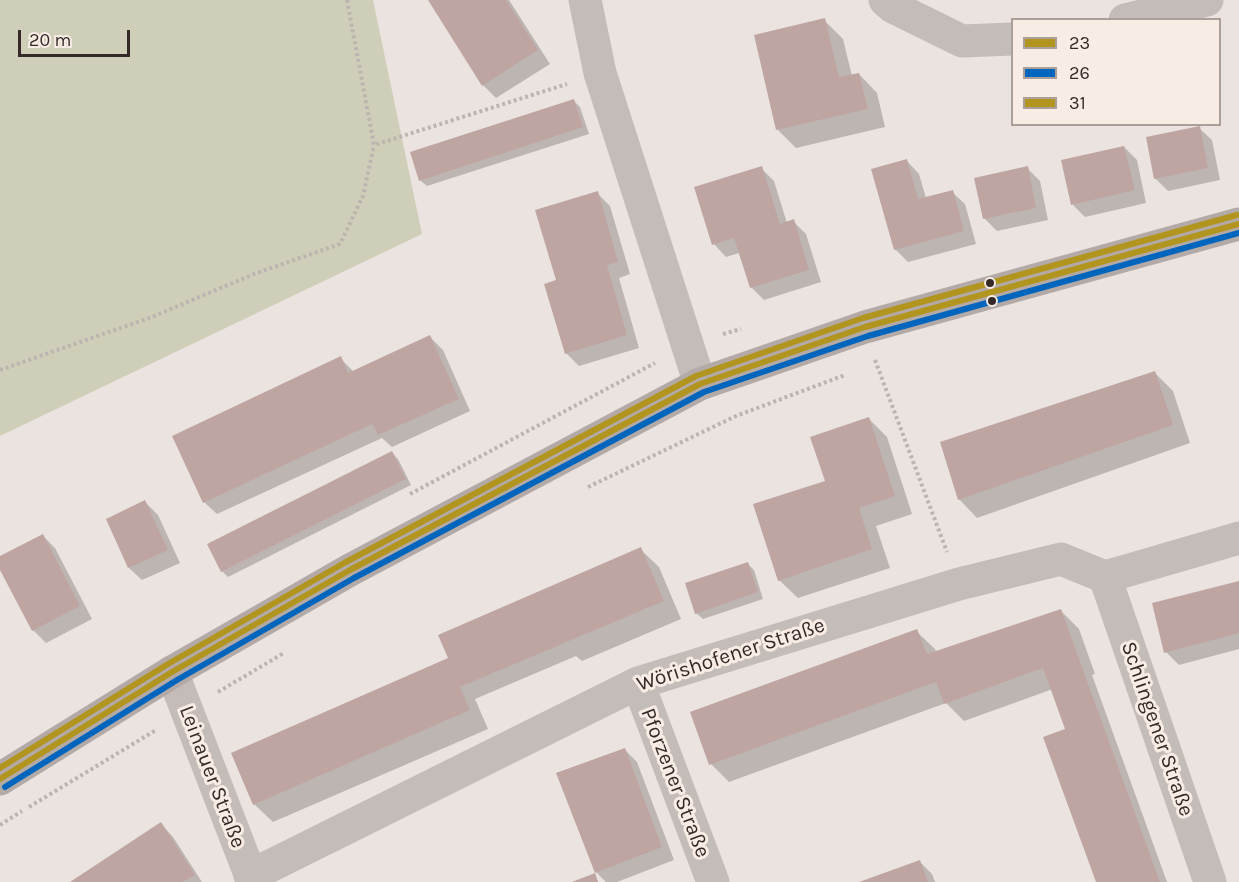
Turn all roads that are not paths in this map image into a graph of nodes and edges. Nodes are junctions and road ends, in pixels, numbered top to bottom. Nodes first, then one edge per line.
1 (585, 0) edge
2 (885, 0) edge
3 (1208, 0) edge
4 (1133, 18) edge
5 (1011, 39) edge
6 (1239, 224) edge
7 (700, 384) junction
8 (1239, 538) edge
9 (1105, 577) junction
10 (172, 672) junction
11 (638, 683) junction
12 (0, 779) edge
13 (251, 879) edge
14 (713, 882) edge
15 (1210, 882) edge

1 - 7 street
2 - 5 street
3 - 4 street
6 - 7 main road
7 - 10 main road
8 - 9 street
9 - 11 street, Wörishofener Straße
9 - 15 street, Schlingener Straße
10 - 12 main road
10 - 13 street, Leinauer Straße
11 - 13 street, Wörishofener Straße
11 - 14 street, Pforzener Straße

